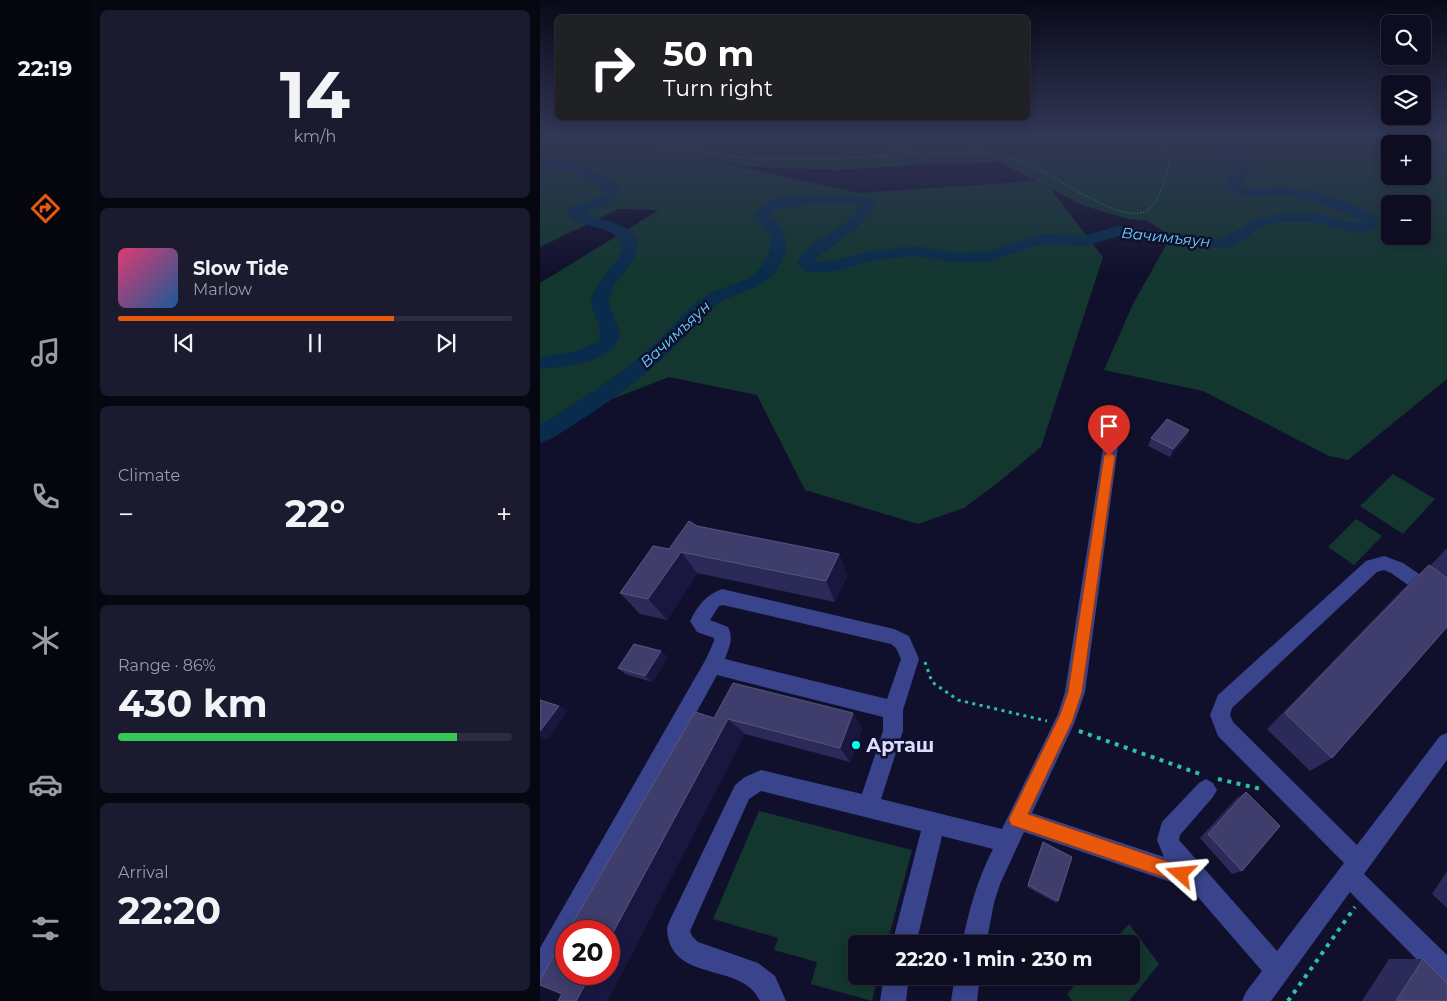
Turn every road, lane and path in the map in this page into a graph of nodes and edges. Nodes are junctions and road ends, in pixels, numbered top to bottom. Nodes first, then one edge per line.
1 (1056, 181) edge
2 (1164, 181) edge
3 (1115, 416) dead end
4 (1447, 603) edge
5 (905, 646) junction
6 (713, 665) junction
7 (893, 710) junction
8 (1063, 725) junction
9 (1447, 743) edge
10 (1209, 782) junction
11 (1263, 789) dead end
12 (868, 807) junction
13 (1017, 819) junction
14 (934, 823) junction
15 (1006, 841) junction
16 (1354, 868) junction
17 (1198, 880) junction
18 (1366, 892) junction
19 (906, 935) edge
20 (976, 935) edge
21 (1278, 970) junction
22 (540, 972) edge
23 (1447, 972) edge
24 (895, 985) edge
25 (967, 985) edge
26 (773, 1001) edge
27 (893, 1001) edge
28 (964, 1001) edge
29 (1255, 1001) edge
30 (1288, 1001) edge

1 - 2 path
3 - 8 lane
4 - 16 lane
5 - 6 lane
5 - 7 lane
5 - 8 path
6 - 7 lane
6 - 22 lane
7 - 12 lane
8 - 10 path
8 - 13 lane
9 - 16 lane
10 - 11 path
10 - 17 lane
12 - 14 lane
12 - 26 lane
13 - 15 lane
13 - 17 lane
14 - 15 lane
14 - 19 lane
15 - 20 lane
16 - 18 lane
16 - 21 lane
17 - 21 lane
18 - 23 lane
18 - 30 path
21 - 29 lane
24 - 27 lane
25 - 28 lane

